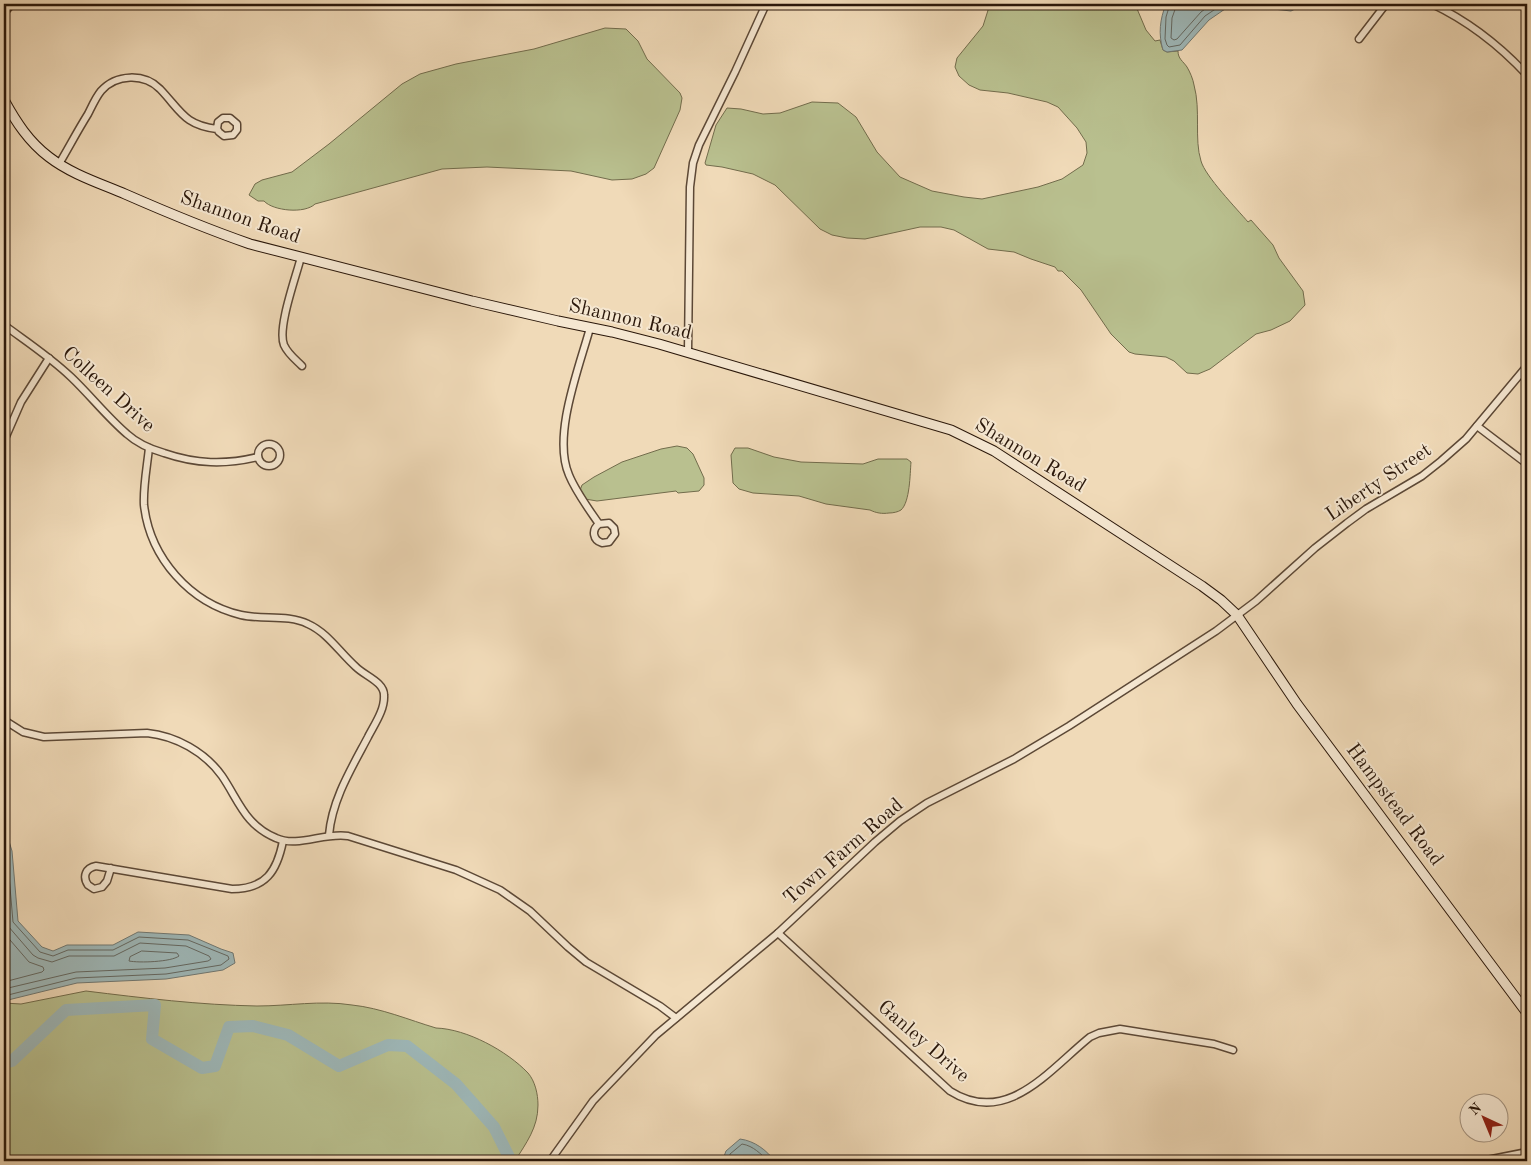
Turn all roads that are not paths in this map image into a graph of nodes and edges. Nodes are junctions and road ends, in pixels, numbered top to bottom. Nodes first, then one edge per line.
1 (12, 4) edge
2 (766, 4) edge
3 (1386, 4) edge
4 (1432, 4) edge
5 (4, 13) edge
6 (1359, 39) dead end
7 (1527, 75) edge
8 (4, 100) edge
9 (217, 129) dead end
10 (59, 164) junction
11 (301, 257) junction
12 (4, 326) edge
13 (590, 328) junction
14 (688, 352) junction
15 (49, 358) junction
16 (302, 366) dead end
17 (1527, 366) edge
18 (1477, 426) junction
19 (4, 441) edge
20 (149, 448) junction
21 (258, 457) dead end
22 (1527, 464) edge
23 (599, 524) dead end
24 (1237, 615) junction
25 (4, 720) edge
26 (329, 835) junction
27 (284, 841) junction
28 (111, 868) dead end
29 (778, 933) junction
30 (1527, 1013) edge
31 (676, 1018) junction
32 (1233, 1050) dead end
33 (1527, 1152) edge
34 (550, 1161) edge
35 (1482, 1161) edge

1 - 5 street
2 - 14 street
3 - 6 street
4 - 7 street
8 - 10 street, Shannon Road
9 - 10 street
10 - 11 street, Shannon Road
11 - 13 street, Shannon Road
11 - 16 street
12 - 15 street, Colleen Drive
13 - 14 street, Shannon Road
13 - 23 street
14 - 24 street, Shannon Road
15 - 19 street
15 - 20 street, Colleen Drive
17 - 18 street, Liberty Street
18 - 22 street
18 - 24 street, Liberty Street
20 - 21 street, Colleen Drive
20 - 26 street
24 - 29 street, Town Farm Road
24 - 30 street, Hampstead Road
25 - 27 street
26 - 27 street
26 - 31 street
27 - 28 street
29 - 31 street, Town Farm Road
29 - 32 street, Ganley Drive
31 - 34 street, Town Farm Road
33 - 35 street

